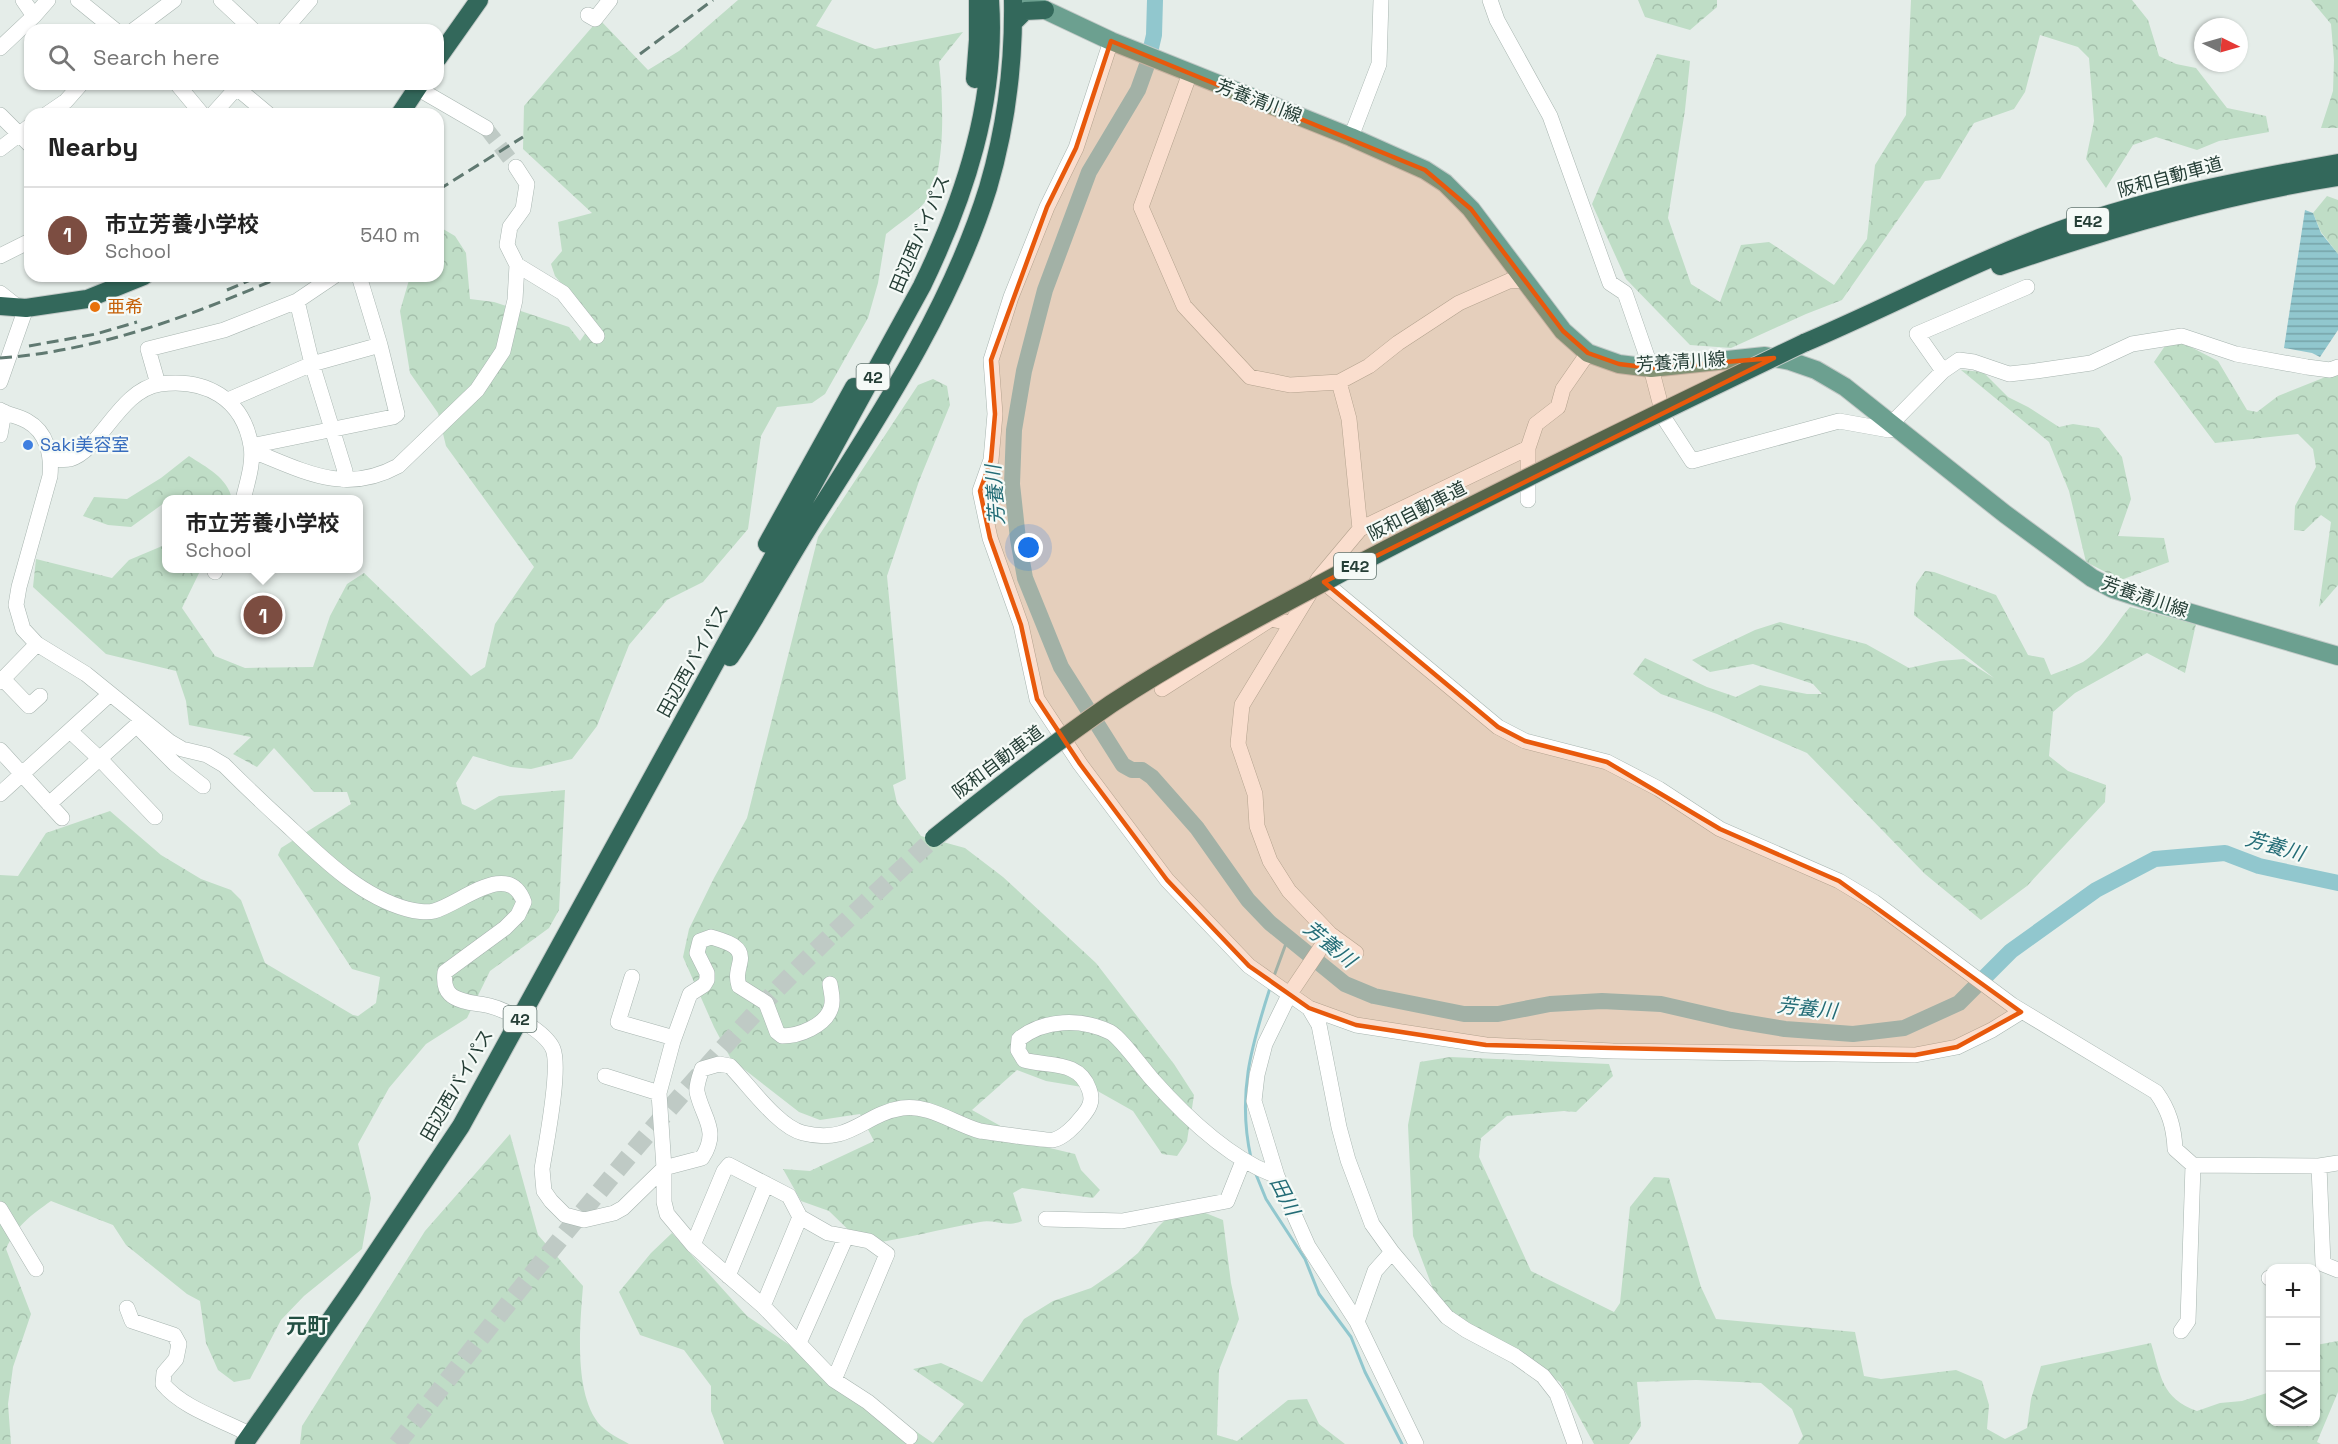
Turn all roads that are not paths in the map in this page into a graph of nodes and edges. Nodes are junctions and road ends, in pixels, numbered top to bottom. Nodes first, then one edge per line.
1 (23, 0) edge
2 (48, 0) edge
3 (78, 0) edge
4 (174, 0) edge
5 (221, 0) edge
6 (309, 0) edge
7 (477, 0) edge
8 (610, 0) edge
9 (1013, 0) edge
10 (1024, 0) edge
11 (1381, 0) edge
12 (1490, 0) edge
13 (986, 2) edge
14 (1045, 10) junction
15 (588, 15) dead end
16 (34, 16) junction
17 (1013, 22) junction
18 (25, 24) edge
19 (108, 24) edge
20 (142, 24) edge
21 (247, 24) edge
22 (289, 24) edge
23 (24, 25) edge
24 (1114, 42) junction
25 (0, 47) edge
26 (444, 49) edge
27 (1186, 72) junction
28 (75, 90) edge
29 (182, 90) edge
30 (235, 90) edge
31 (243, 90) edge
32 (415, 90) edge
33 (424, 90) edge
34 (55, 108) edge
35 (197, 108) edge
36 (219, 108) edge
37 (262, 108) edge
38 (404, 108) edge
39 (0, 115) edge
40 (486, 128) tunnel mouth
41 (24, 133) edge
42 (24, 136) edge
43 (1350, 137) junction
44 (0, 149) edge
45 (2338, 163) edge
46 (516, 166) tunnel mouth
47 (2338, 177) edge
48 (24, 244) edge
49 (0, 256) edge
50 (517, 265) junction
51 (1524, 280) junction
52 (129, 282) edge
53 (325, 282) edge
54 (361, 282) edge
55 (2027, 287) dead end
56 (0, 293) edge
57 (297, 302) junction
58 (0, 306) edge
59 (22, 308) junction
60 (1853, 322) junction
61 (597, 336) dead end
62 (380, 345) junction
63 (1588, 353) junction
64 (312, 364) junction
65 (2338, 366) edge
66 (1651, 368) junction
67 (1943, 371) junction
68 (0, 382) edge
69 (1339, 382) junction
70 (158, 384) junction
71 (228, 400) junction
72 (2, 411) edge
73 (1892, 423) junction
74 (333, 431) junction
75 (0, 435) edge
76 (251, 446) junction
77 (1528, 448) junction
78 (52, 459) junction
79 (344, 480) junction
80 (244, 495) edge
81 (1528, 500) dead end
82 (1360, 529) junction
83 (1319, 578) junction
84 (1290, 623) junction
85 (37, 644) junction
86 (2338, 656) edge
87 (1, 681) edge
88 (1162, 689) dead end
89 (110, 694) junction
90 (40, 696) dead end
91 (135, 719) junction
92 (683, 722) junction
93 (70, 731) junction
94 (0, 750) edge
95 (100, 759) junction
96 (22, 774) junction
97 (203, 786) dead end
98 (0, 794) edge
99 (49, 804) junction
100 (155, 817) dead end
101 (62, 818) dead end
102 (934, 838) tunnel mouth
103 (1327, 938) junction
104 (1356, 953) dead end
105 (632, 977) dead end
106 (830, 984) dead end
107 (1289, 995) junction
108 (1309, 1008) junction
109 (2016, 1009) junction
110 (519, 1021) junction
111 (674, 1038) dead end
112 (605, 1076) dead end
113 (659, 1093) junction
114 (1243, 1161) junction
115 (2338, 1163) edge
116 (2193, 1165) junction
117 (2319, 1166) junction
118 (664, 1168) junction
119 (1272, 1175) junction
120 (766, 1184) junction
121 (0, 1209) edge
122 (800, 1217) junction
123 (1046, 1219) dead end
124 (846, 1237) junction
125 (693, 1245) junction
126 (1392, 1252) junction
127 (2317, 1264) edge
128 (2320, 1267) edge
129 (36, 1269) dead end
130 (2338, 1270) edge
131 (728, 1276) junction
132 (340, 1306) junction
133 (763, 1306) junction
134 (127, 1308) dead end
135 (1357, 1322) junction
136 (2181, 1331) dead end
137 (799, 1343) junction
138 (834, 1380) junction
139 (910, 1437) dead end
140 (244, 1438) edge
141 (257, 1444) edge
142 (1416, 1444) edge
143 (1575, 1444) edge

1 - 16 street
2 - 16 street
3 - 19 street
4 - 20 street
5 - 21 street
6 - 22 street
7 - 26 highway
8 - 15 street
9 - 17 highway
10 - 14 main road, 芳養清川線
11 - 43 street
12 - 66 street
13 - 92 highway
14 - 17 highway
14 - 24 main road, 芳養清川線
16 - 18 street
17 - 92 highway
23 - 25 street
24 - 27 main road, 芳養清川線
24 - 107 street
27 - 43 main road, 芳養清川線
27 - 69 street
28 - 34 street
29 - 35 street
30 - 36 street
31 - 37 street
32 - 38 highway
33 - 40 street
39 - 41 street
42 - 44 street
43 - 51 main road, 芳養清川線
45 - 60 highway, 阪和自動車道 / E42
46 - 50 street
47 - 60 highway, 阪和自動車道 / E42
48 - 49 street
50 - 61 street
50 - 79 street
51 - 63 main road, 芳養清川線
51 - 69 street
52 - 59 highway
53 - 57 street
54 - 62 street
55 - 67 street
56 - 59 street
57 - 64 street
57 - 70 street
58 - 59 highway
59 - 68 street
60 - 102 highway, 阪和自動車道 / E42, bridge
62 - 64 street
62 - 74 street
63 - 66 main road, 芳養清川線
63 - 77 street
64 - 71 street
64 - 74 street
65 - 67 street
66 - 73 main road, 芳養清川線
66 - 73 street
67 - 73 street
69 - 82 street
70 - 71 street
70 - 78 street
71 - 76 street
72 - 75 street
72 - 78 street
73 - 86 main road, 芳養清川線
74 - 76 street
74 - 79 street
76 - 79 street
76 - 80 street
77 - 81 street
77 - 82 street
78 - 85 street
82 - 83 street
83 - 84 street
83 - 109 street
84 - 88 street
84 - 103 street
85 - 87 street
85 - 89 street
87 - 90 street
89 - 91 street
89 - 93 street
91 - 95 street
91 - 97 street
91 - 110 street
92 - 110 highway, 田辺西バイパス / 42
93 - 95 street
93 - 96 street
94 - 96 street
95 - 99 street
95 - 100 street
96 - 98 street
96 - 99 street
99 - 101 street
103 - 104 street
103 - 107 street
105 - 111 street
106 - 113 street
107 - 108 street
107 - 119 street
108 - 109 street
108 - 126 street
109 - 116 street
110 - 118 street
110 - 132 highway, 田辺西バイパス / 42
112 - 113 street
113 - 118 street
114 - 118 street
114 - 119 street
114 - 123 street
115 - 117 street
116 - 117 street
116 - 136 street
117 - 127 street
118 - 125 street
119 - 135 street
120 - 122 street
120 - 125 street
120 - 131 street
121 - 129 street
122 - 124 street
122 - 133 street
124 - 137 street
124 - 138 street
125 - 131 street
126 - 135 street
126 - 143 street
128 - 130 street
131 - 133 street
132 - 140 highway, 田辺西バイパス / 42
132 - 141 highway, 田辺西バイパス / 42
133 - 137 street
134 - 140 street
135 - 142 street
137 - 138 street
138 - 139 street

